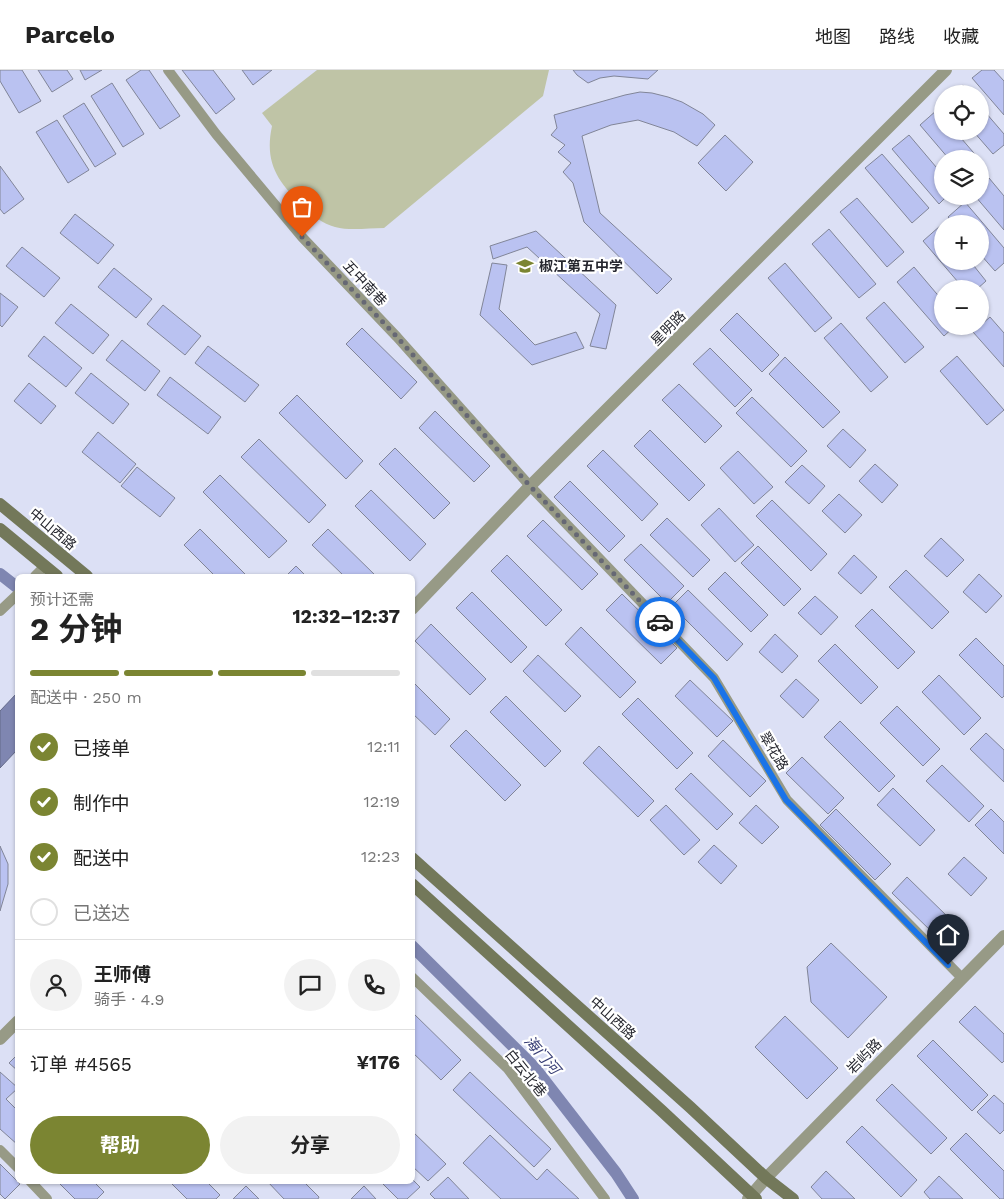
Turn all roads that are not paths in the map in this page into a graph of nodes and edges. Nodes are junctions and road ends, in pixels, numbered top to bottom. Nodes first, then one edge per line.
1 (168, 70) edge
2 (946, 70) edge
3 (530, 486) junction
4 (0, 504) edge
5 (0, 530) edge
6 (45, 566) junction
7 (37, 574) edge
8 (55, 574) edge
9 (85, 574) edge
10 (15, 597) edge
11 (415, 606) edge
12 (0, 611) edge
13 (415, 861) edge
14 (415, 887) edge
15 (1004, 936) edge
16 (962, 978) junction
17 (415, 980) edge
18 (15, 1024) edge
19 (0, 1039) edge
20 (0, 1150) edge
21 (15, 1165) edge
22 (766, 1178) junction
23 (33, 1184) edge
24 (752, 1198) edge
25 (47, 1199) edge
26 (605, 1199) edge
27 (793, 1199) edge

1 - 3 street, 五中南巷
2 - 3 street, 星明路
3 - 11 street, 星明路
3 - 16 street, 翠花路
4 - 9 main road, 中山西路
5 - 6 main road
6 - 7 street
6 - 8 main road
10 - 12 street
13 - 22 main road, 中山西路
14 - 24 main road
15 - 16 street, 岩屿路
16 - 22 street, 岩屿路
17 - 26 street, 白云北巷
18 - 19 street
20 - 21 street
22 - 24 street, 岩屿路
22 - 27 main road, 中山西路
23 - 25 street

